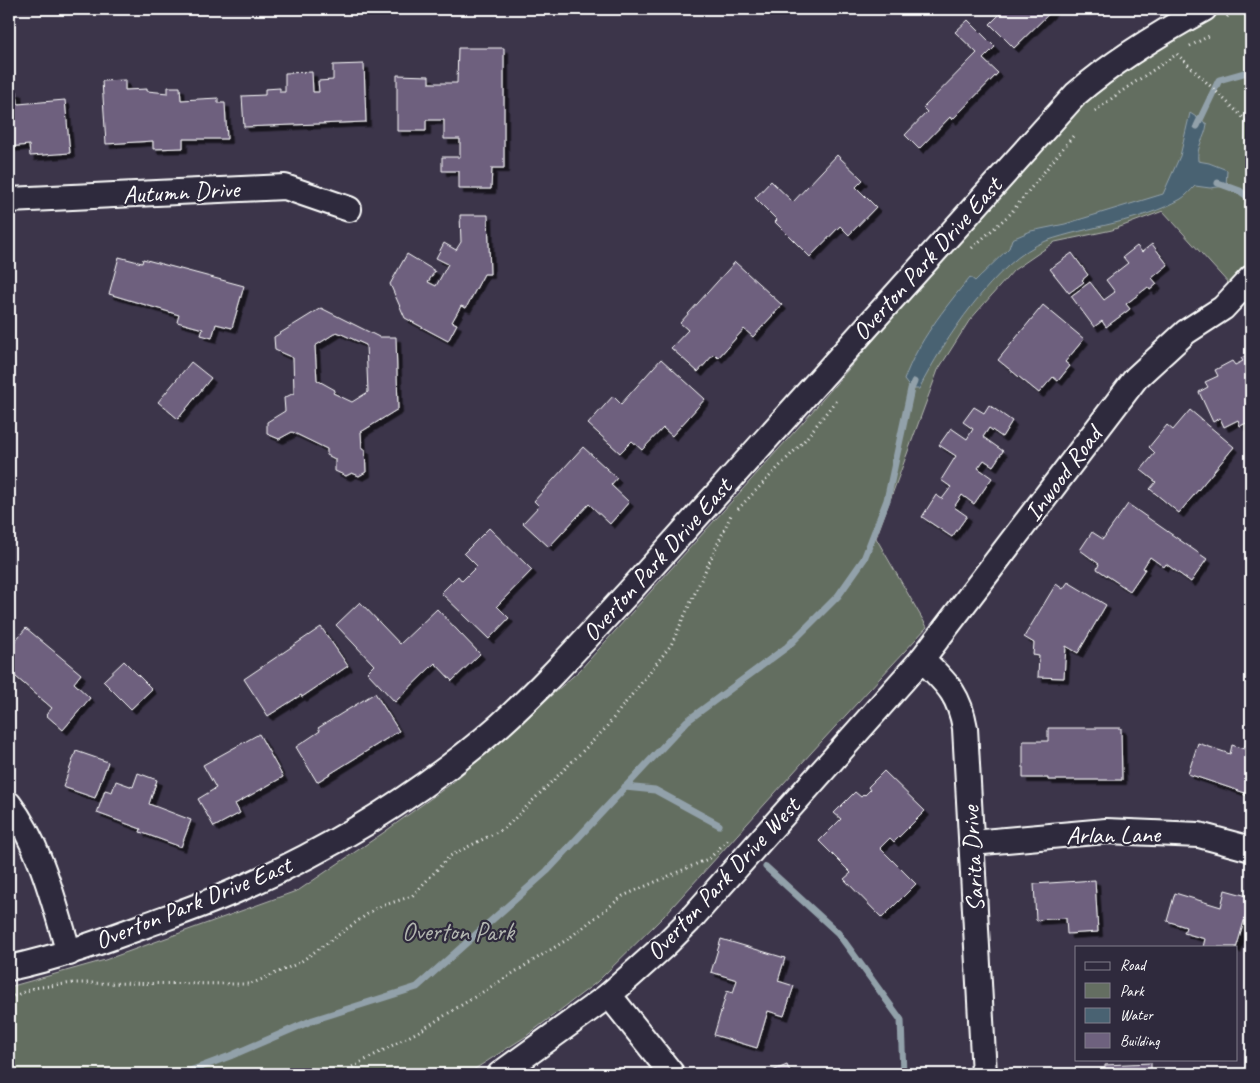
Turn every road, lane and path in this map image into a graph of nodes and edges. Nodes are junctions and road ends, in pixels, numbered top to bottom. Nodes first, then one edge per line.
1 (1204, 9) edge
2 (1177, 54) dead end
3 (1251, 125) edge
4 (9, 200) edge
5 (349, 208) dead end
6 (1251, 278) edge
7 (1251, 305) edge
8 (1223, 308) junction
9 (922, 659) junction
10 (9, 804) edge
11 (734, 832) dead end
12 (972, 843) junction
13 (1251, 850) edge
14 (69, 953) junction
15 (9, 968) edge
16 (609, 994) junction
17 (339, 1074) edge
18 (500, 1074) edge
19 (672, 1074) edge
20 (984, 1074) edge

1 - 14 street, Overton Park Drive East
2 - 3 path
4 - 5 street, Autumn Drive
6 - 8 street, Inwood Road
7 - 8 street, Inwood Road
8 - 9 street, Inwood Road
9 - 12 street, Sarita Drive
9 - 16 street, Overton Park Drive West
10 - 14 street
11 - 17 path
12 - 13 street, Arlan Lane
12 - 20 street, Sarita Drive
14 - 15 street, Overton Park Drive East
16 - 18 street, Overton Park Drive West
16 - 19 street

